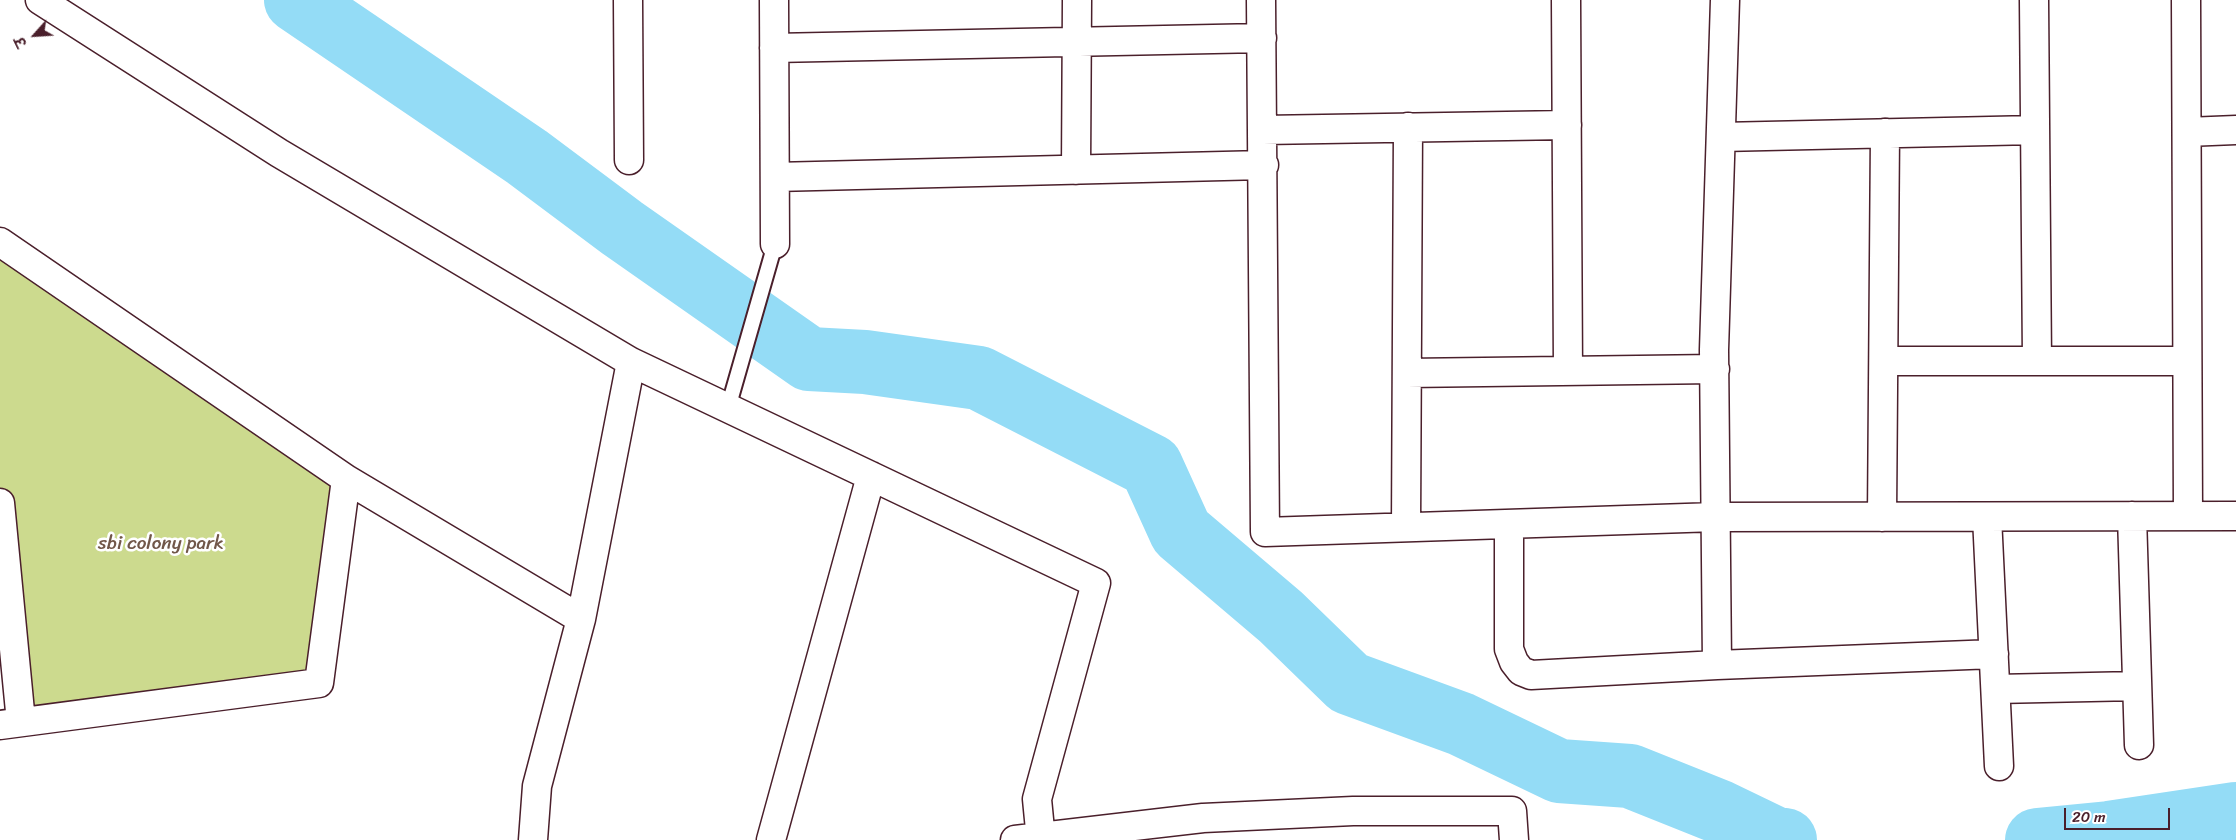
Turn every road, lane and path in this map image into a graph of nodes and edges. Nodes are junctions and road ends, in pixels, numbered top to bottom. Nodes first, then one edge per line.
1 (40, 0) edge
2 (628, 0) edge
3 (774, 0) edge
4 (1077, 0) edge
5 (1262, 0) edge
6 (1566, 0) edge
7 (1725, 0) edge
8 (2034, 0) edge
9 (2186, 0) edge
10 (1262, 38) junction
11 (1078, 42) junction
12 (774, 48) junction
13 (1568, 125) junction
14 (1408, 127) junction
15 (1263, 130) junction
16 (2035, 130) junction
17 (2236, 130) edge
18 (2187, 132) junction
19 (1885, 133) junction
20 (1721, 137) junction
21 (630, 160) dead end
22 (1264, 165) junction
23 (1076, 170) junction
24 (775, 177) junction
25 (0, 242) edge
26 (775, 244) joint
27 (1884, 361) junction
28 (2037, 361) junction
29 (2188, 361) junction
30 (631, 362) junction
31 (1715, 369) junction
32 (1568, 371) junction
33 (1407, 373) junction
34 (728, 408) junction
35 (871, 476) junction
36 (346, 479) junction
37 (0, 503) edge
38 (2132, 516) junction
39 (2188, 516) junction
40 (2236, 516) edge
41 (1716, 517) junction
42 (1882, 517) junction
43 (1987, 517) junction
44 (1509, 524) junction
45 (1406, 527) junction
46 (582, 619) junction
47 (1994, 654) junction
48 (1717, 665) junction
49 (2136, 686) junction
50 (1996, 690) junction
51 (11, 723) edge
52 (2138, 745) dead end
53 (2000, 766) dead end
54 (1032, 839) edge
55 (533, 840) edge
56 (771, 840) edge
57 (1514, 840) edge

1 - 30 street
2 - 21 street
3 - 12 street
4 - 11 street
5 - 10 street
6 - 13 street
7 - 20 street
8 - 16 street
9 - 18 street
10 - 11 street
10 - 15 street
11 - 12 street
11 - 23 street
12 - 24 street
13 - 14 street
13 - 32 street
14 - 15 street
14 - 33 street
15 - 22 street
16 - 19 street
16 - 28 street
17 - 18 street
18 - 29 street
19 - 20 street
19 - 27 street
20 - 31 street
22 - 23 street
22 - 45 street
23 - 24 street
24 - 26 street
25 - 36 street
26 - 34 lane
27 - 28 street
27 - 42 street
28 - 29 street
29 - 39 street
30 - 34 street
30 - 46 street
31 - 32 street
31 - 41 street
32 - 33 street
33 - 45 street
34 - 35 street
35 - 54 street
35 - 56 street
36 - 46 street
36 - 51 street
37 - 51 street
38 - 39 street
38 - 43 street
38 - 49 street
39 - 40 street
41 - 42 street
41 - 44 street
41 - 48 street
42 - 43 street
43 - 47 street
44 - 45 street
44 - 48 street
46 - 55 street
47 - 48 street
47 - 50 street
49 - 50 street
49 - 52 street
50 - 53 street
54 - 57 street

